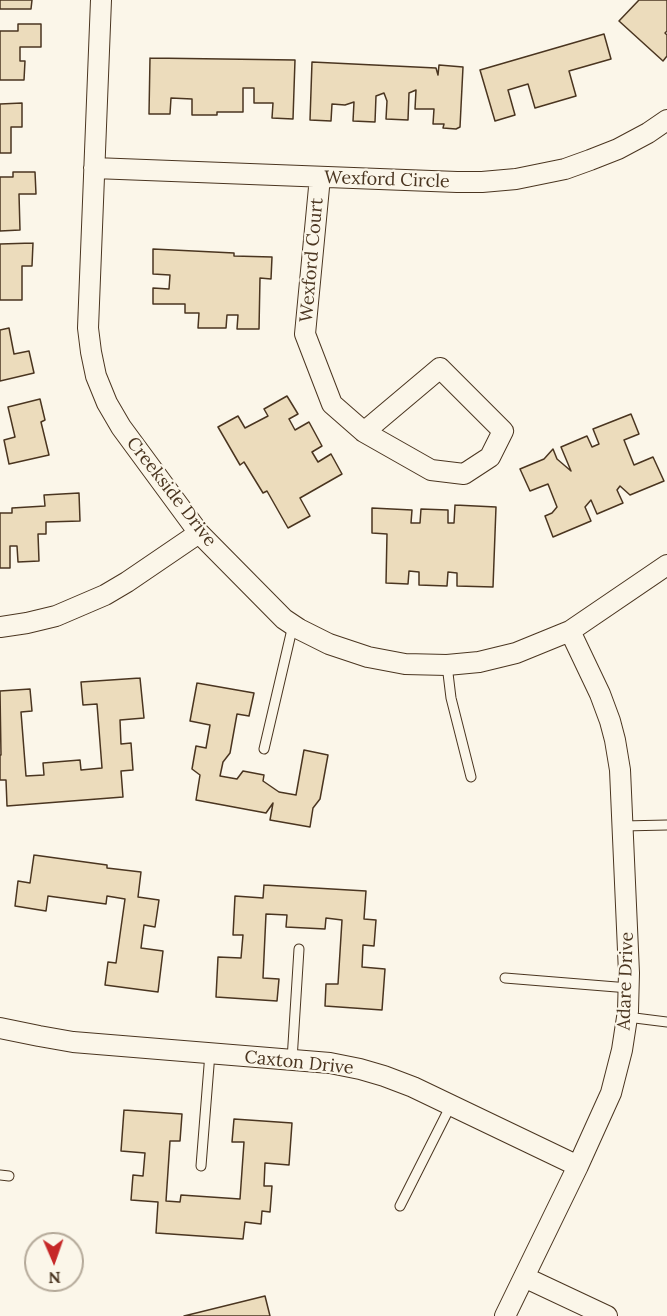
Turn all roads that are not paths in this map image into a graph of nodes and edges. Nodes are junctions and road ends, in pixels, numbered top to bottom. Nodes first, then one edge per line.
1 (101, 0) edge
2 (667, 120) edge
3 (94, 168) junction
4 (320, 177) junction
5 (364, 432) junction
6 (199, 533) junction
7 (667, 565) edge
8 (293, 624) junction
9 (0, 627) edge
10 (570, 631) junction
11 (447, 665) junction
12 (264, 749) dead end
13 (471, 777) dead end
14 (667, 825) edge
15 (624, 826) junction
16 (299, 949) dead end
17 (505, 978) dead end
18 (629, 988) junction
19 (627, 1017) junction
20 (667, 1022) edge
21 (0, 1028) edge
22 (210, 1053) junction
23 (292, 1060) junction
24 (451, 1105) junction
25 (201, 1166) dead end
26 (578, 1166) junction
27 (400, 1206) dead end
28 (524, 1277) junction
29 (505, 1316) edge
30 (607, 1316) edge

1 - 3 street, Creekside Drive
2 - 4 street, Wexford Circle
3 - 4 street, Wexford Circle
3 - 6 street, Creekside Drive
4 - 5 street, Wexford Court
5 - 5 street, Wexford Court
6 - 8 street, Creekside Drive
6 - 9 street
7 - 10 street, Creekside Drive
8 - 11 street, Creekside Drive
8 - 12 lane
10 - 11 street, Creekside Drive
10 - 15 street, Adare Drive
11 - 13 lane
14 - 15 lane
15 - 18 street, Adare Drive
16 - 23 lane
17 - 18 lane
18 - 19 street, Adare Drive
19 - 20 lane
19 - 26 street, Adare Drive
21 - 22 street, Caxton Drive
22 - 23 street, Caxton Drive
22 - 25 lane
23 - 24 street, Caxton Drive
24 - 26 street, Caxton Drive
24 - 27 lane
26 - 28 street, Adare Drive
28 - 29 street, Adare Drive
28 - 30 street

